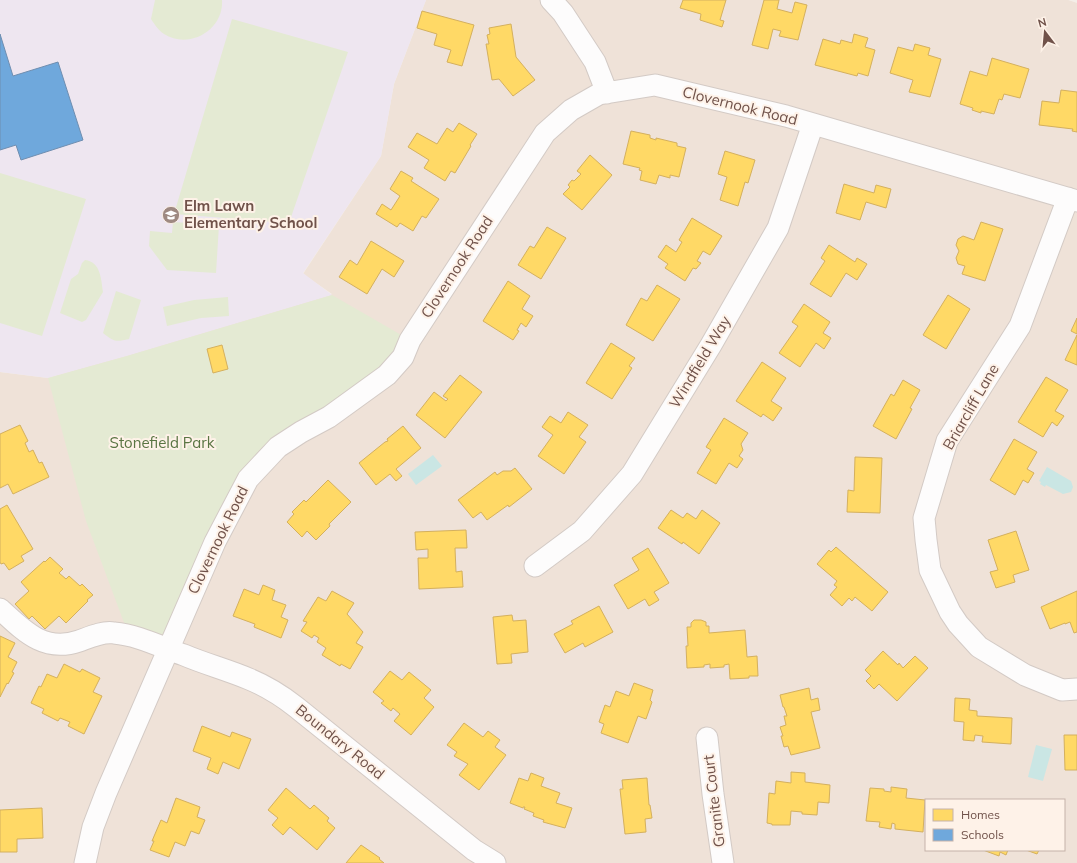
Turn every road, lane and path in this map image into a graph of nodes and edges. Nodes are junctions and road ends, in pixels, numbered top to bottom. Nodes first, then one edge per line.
1 (550, 0) edge
2 (607, 93) junction
3 (813, 124) junction
4 (1072, 200) edge
5 (535, 566) dead end
6 (0, 609) edge
7 (168, 650) junction
8 (1077, 689) edge
9 (707, 738) dead end
10 (85, 863) edge
11 (495, 863) edge
12 (723, 863) edge

1 - 2 street
2 - 3 street, Clovernook Road
2 - 7 street, Clovernook Road
3 - 4 street, Clovernook Road
3 - 5 street, Windfield Way
4 - 8 street, Briarcliff Lane
6 - 7 street, Boundary Road
7 - 10 street, Clovernook Road
7 - 11 street, Boundary Road
9 - 12 street, Granite Court

